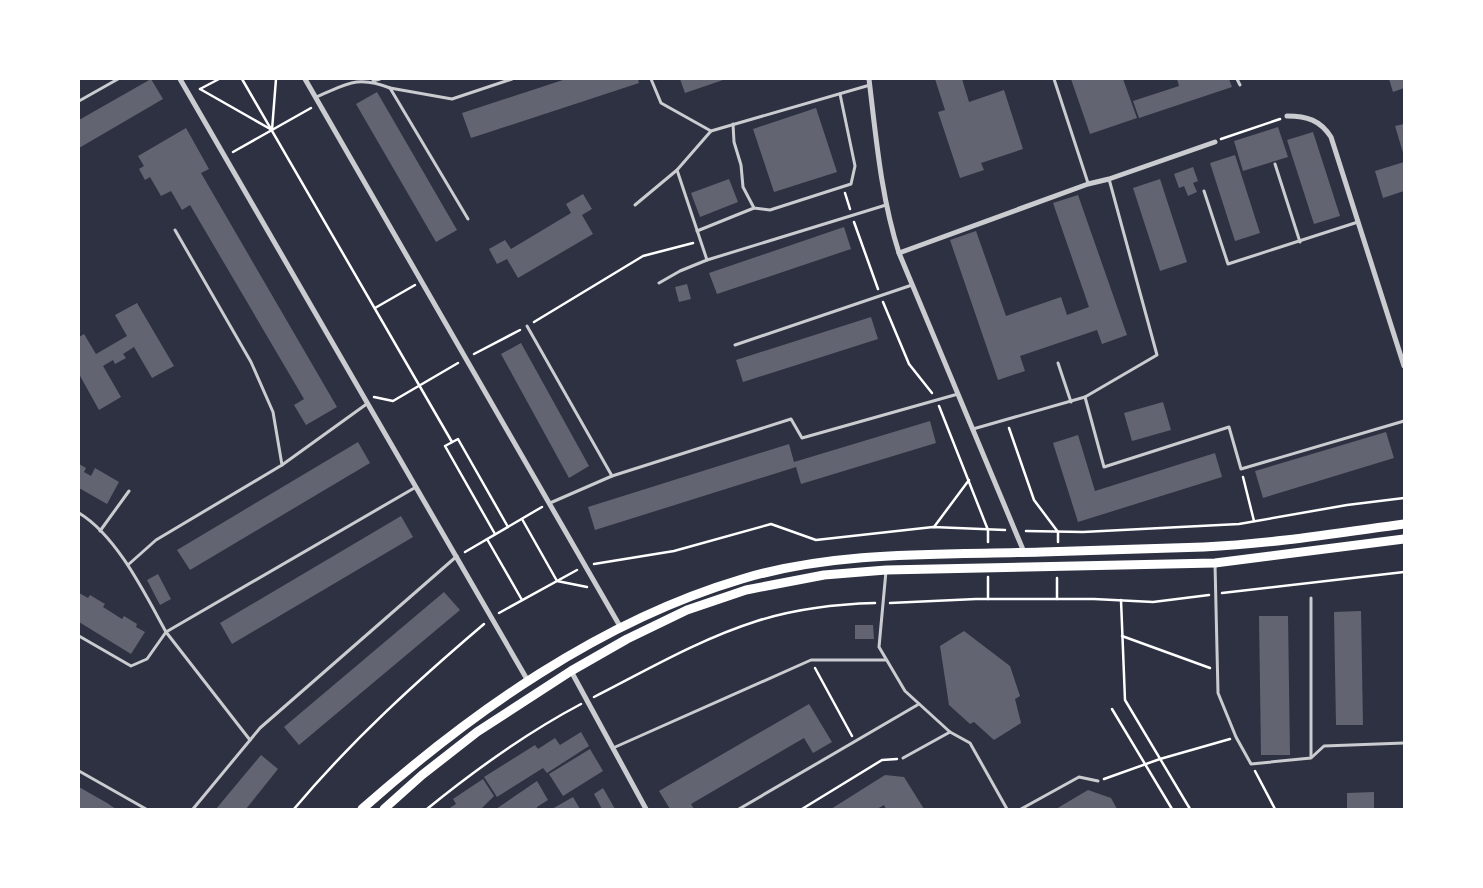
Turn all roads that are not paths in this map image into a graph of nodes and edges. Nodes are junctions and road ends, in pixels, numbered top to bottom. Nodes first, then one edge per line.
1 (118, 79) edge
2 (180, 79) edge
3 (305, 79) edge
4 (380, 79) edge
5 (512, 79) edge
6 (651, 79) edge
7 (869, 79) edge
8 (1054, 79) edge
9 (1237, 79) edge
10 (373, 81) junction
11 (870, 85) junction
12 (1240, 85) dead end
13 (390, 88) junction
14 (840, 94) junction
15 (316, 97) junction
16 (79, 101) edge
17 (1288, 116) road end
18 (733, 124) junction
19 (711, 131) junction
20 (1215, 142) road end
21 (1275, 164) dead end
22 (677, 170) junction
23 (1109, 179) junction
24 (1088, 184) junction
25 (1204, 190) dead end
26 (636, 205) dead end
27 (886, 205) junction
28 (754, 208) junction
29 (468, 219) dead end
30 (1358, 222) junction
31 (175, 230) dead end
32 (697, 230) junction
33 (1300, 242) junction
34 (899, 253) junction
35 (707, 260) junction
36 (659, 283) dead end
37 (912, 285) junction
38 (527, 326) dead end
39 (735, 345) dead end
40 (1058, 363) dead end
41 (1404, 366) edge
42 (958, 394) junction
43 (1085, 398) junction
44 (1071, 402) junction
45 (368, 403) junction
46 (1404, 421) edge
47 (973, 429) junction
48 (282, 465) junction
49 (612, 476) junction
50 (416, 486) junction
51 (128, 491) dead end
52 (550, 503) junction
53 (79, 513) edge
54 (1404, 524) edge
55 (100, 531) junction
56 (1404, 539) edge
57 (1024, 552) junction
58 (457, 556) junction
59 (129, 564) junction
60 (1215, 564) junction
61 (1025, 567) junction
62 (886, 570) junction
63 (1311, 598) dead end
64 (621, 628) junction
65 (166, 632) junction
66 (79, 636) edge
67 (627, 639) junction
68 (886, 660) junction
69 (571, 671) junction
70 (528, 681) junction
71 (535, 694) junction
72 (919, 704) junction
73 (950, 732) junction
74 (250, 740) junction
75 (1404, 743) edge
76 (613, 748) junction
77 (903, 758) road end
78 (1311, 758) junction
79 (79, 771) edge
80 (1098, 781) road end
81 (146, 809) edge
82 (193, 809) edge
83 (362, 809) edge
84 (384, 809) edge
85 (646, 809) edge
86 (739, 809) edge
87 (1007, 809) edge
88 (1021, 809) edge

1 - 16 lane
2 - 45 street
3 - 15 street
4 - 10 lane
5 - 13 lane
6 - 19 lane
7 - 11 street
8 - 24 lane
9 - 12 lane
10 - 13 lane
10 - 15 lane
11 - 14 lane
11 - 27 street
13 - 29 lane
14 - 18 lane
14 - 28 lane
15 - 52 street
17 - 30 street
18 - 19 lane
18 - 28 lane
19 - 22 lane
20 - 23 street
21 - 33 lane
22 - 26 lane
22 - 32 lane
23 - 24 street
23 - 43 lane
24 - 34 street
25 - 33 lane
27 - 34 street
27 - 35 lane
28 - 32 lane
30 - 33 lane
30 - 41 street
31 - 48 lane
32 - 35 lane
34 - 37 street
35 - 36 lane
37 - 39 lane
37 - 42 street
38 - 49 lane
40 - 44 lane
42 - 47 street
42 - 49 lane
43 - 44 lane
43 - 46 lane
44 - 47 lane
45 - 48 lane
45 - 50 street
47 - 57 street
48 - 59 lane
49 - 52 lane
50 - 58 street
50 - 65 lane
51 - 55 lane
52 - 64 street
53 - 55 lane
54 - 57 main road
55 - 59 lane
56 - 60 main road
57 - 61 main road
57 - 64 main road
58 - 70 street
58 - 74 lane
59 - 65 lane
60 - 61 main road
60 - 78 lane
61 - 62 main road
62 - 67 main road
62 - 68 lane
63 - 78 lane
64 - 67 main road
64 - 70 main road
65 - 66 lane
65 - 74 lane
67 - 69 main road
68 - 72 lane
68 - 76 lane
69 - 71 main road
69 - 76 street
70 - 71 main road
70 - 83 main road
71 - 84 main road
72 - 73 lane
72 - 86 lane
73 - 77 lane
73 - 87 lane
74 - 82 lane
75 - 78 lane
76 - 85 street
79 - 81 lane
80 - 88 lane

